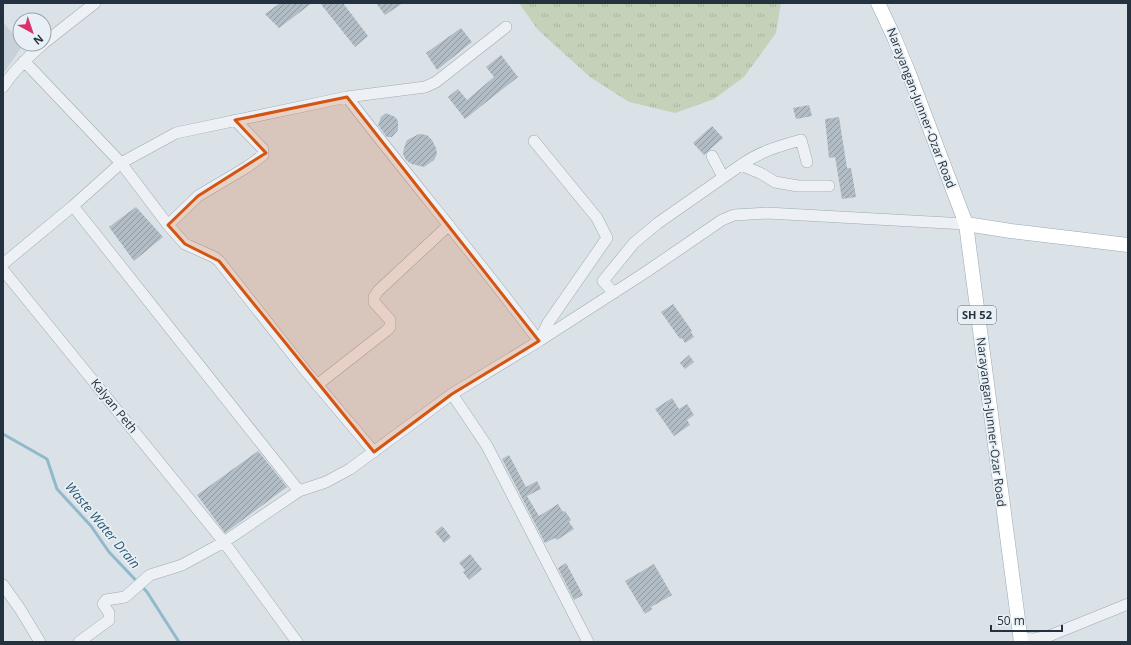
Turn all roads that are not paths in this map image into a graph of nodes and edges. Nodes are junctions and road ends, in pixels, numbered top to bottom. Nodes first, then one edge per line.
1 (95, 3) edge
2 (878, 3) edge
3 (506, 27) dead end
4 (52, 36) edge
5 (34, 52) edge
6 (24, 61) junction
7 (3, 87) edge
8 (347, 97) junction
9 (235, 120) junction
10 (534, 141) dead end
11 (712, 156) dead end
12 (807, 162) dead end
13 (121, 163) junction
14 (741, 165) junction
15 (723, 177) junction
16 (829, 186) dead end
17 (73, 206) junction
18 (966, 224) junction
19 (168, 225) junction
20 (449, 225) junction
21 (1128, 245) edge
22 (3, 264) edge
23 (3, 270) edge
24 (614, 293) junction
25 (539, 341) junction
26 (317, 385) junction
27 (452, 394) junction
28 (374, 452) junction
29 (299, 491) junction
30 (224, 542) junction
31 (3, 585) edge
32 (1128, 604) edge
33 (1021, 640) edge
34 (40, 642) edge
35 (80, 642) edge
36 (297, 642) edge
37 (588, 642) edge

1 - 4 street
2 - 18 main road, Narayangan-Junner-Ozar Road / SH 52
3 - 8 street
5 - 6 street
6 - 7 street
6 - 13 street
8 - 9 street
8 - 20 street
9 - 13 street
9 - 19 street
10 - 25 street
11 - 15 street
12 - 14 street
13 - 17 street
13 - 19 street
14 - 15 street
14 - 16 street
15 - 24 street
17 - 22 street
17 - 29 street
18 - 21 main road
18 - 24 street
18 - 33 main road, Narayangan-Junner-Ozar Road / SH 52
19 - 26 street
20 - 25 street
20 - 26 street
23 - 30 street, Kalyan Peth
24 - 25 street
25 - 27 street
26 - 28 street
27 - 28 street
27 - 37 street
28 - 29 street
29 - 30 street
30 - 35 street
30 - 36 street, Kalyan Peth
31 - 34 street
32 - 33 street

